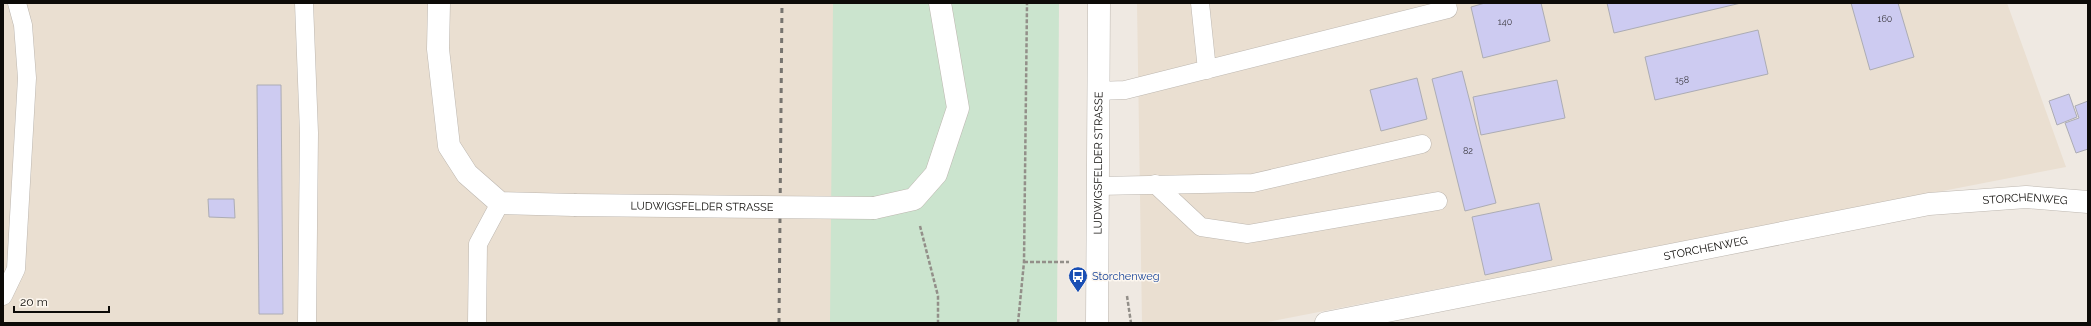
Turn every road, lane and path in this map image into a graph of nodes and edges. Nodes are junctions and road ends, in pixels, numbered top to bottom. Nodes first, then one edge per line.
1 (17, 3) edge
2 (304, 3) edge
3 (439, 3) edge
4 (940, 3) edge
5 (1026, 3) edge
6 (1099, 3) edge
7 (1200, 3) edge
8 (1448, 9) dead end
9 (1207, 70) junction
10 (1097, 91) junction
11 (1422, 144) dead end
12 (1155, 184) junction
13 (1097, 186) junction
14 (914, 199) junction
15 (1438, 201) dead end
16 (2088, 202) edge
17 (500, 203) junction
18 (3, 296) edge
19 (307, 323) edge
20 (477, 323) edge
21 (938, 323) edge
22 (1018, 323) edge
23 (1097, 323) edge
24 (1326, 323) edge

1 - 18 lane
2 - 19 lane
3 - 17 street
4 - 14 street
5 - 22 path
6 - 10 street, LUDWIGSFELDER STRASSE
7 - 9 lane
8 - 9 lane
9 - 10 lane
10 - 13 street, LUDWIGSFELDER STRASSE
11 - 12 lane
12 - 13 lane
12 - 15 lane
13 - 23 street, LUDWIGSFELDER STRASSE
14 - 17 street, LUDWIGSFELDER STRASSE, bridge
14 - 21 path
16 - 24 street, STORCHENWEG
17 - 20 lane

